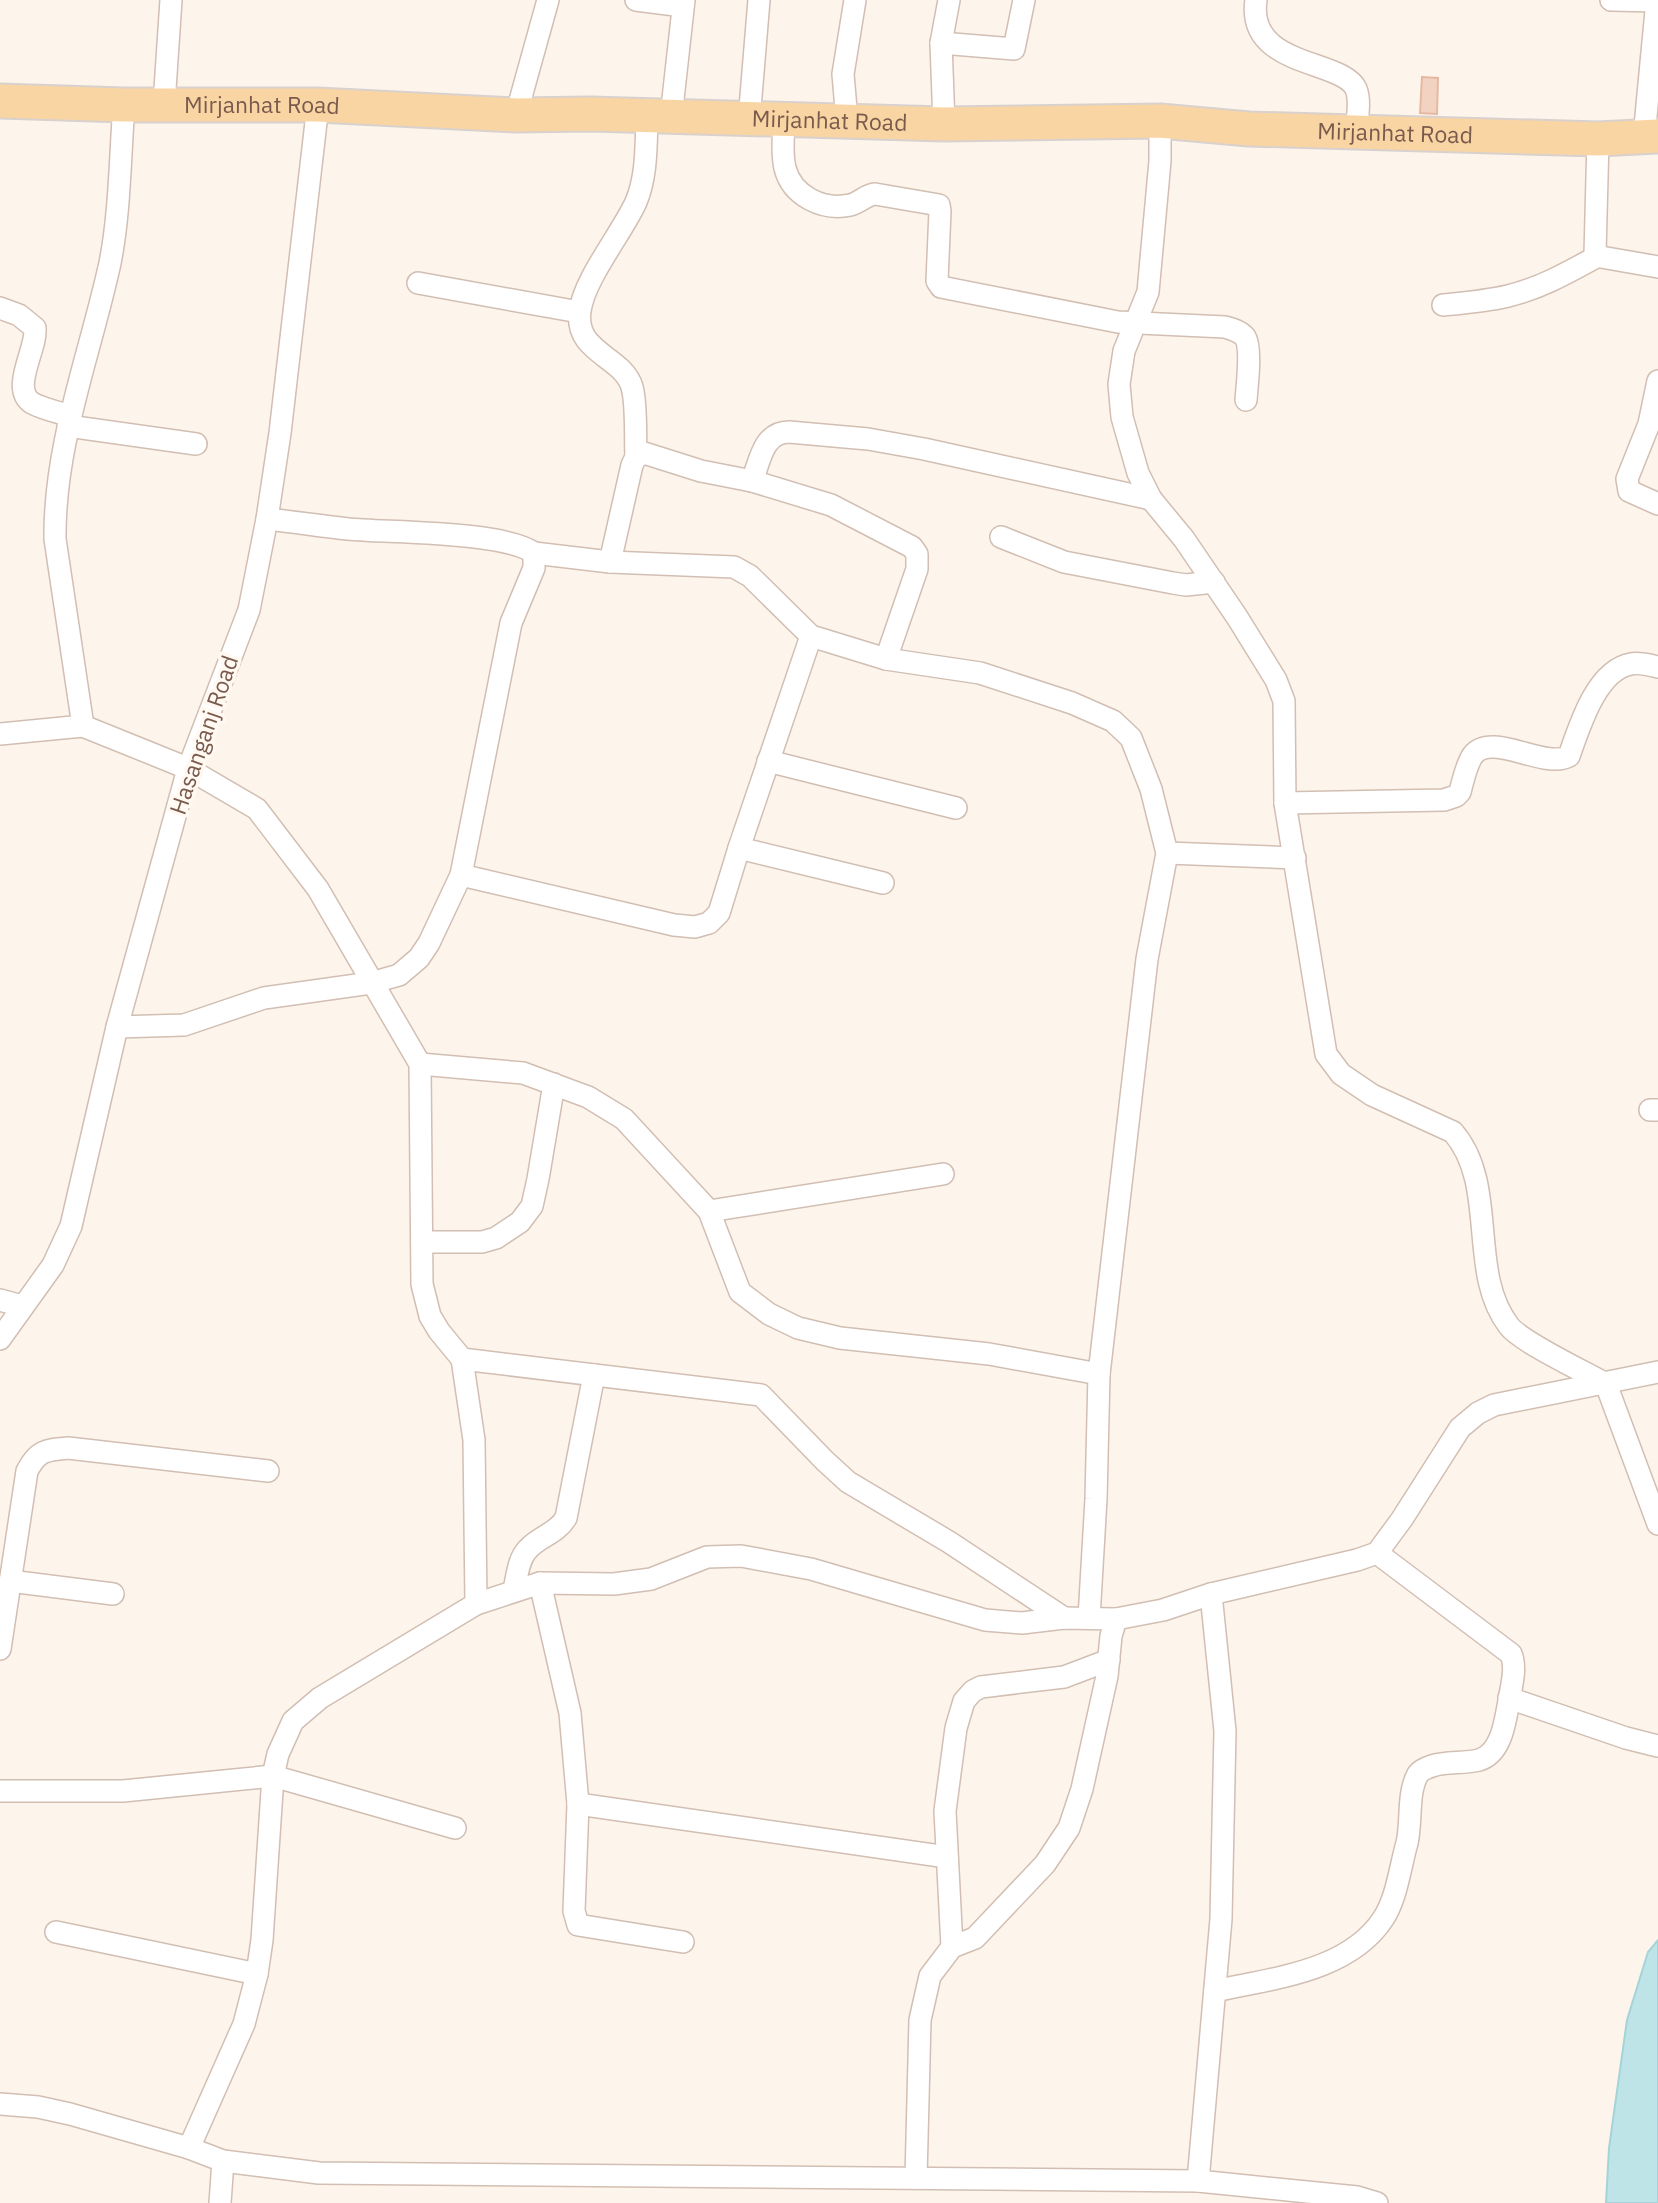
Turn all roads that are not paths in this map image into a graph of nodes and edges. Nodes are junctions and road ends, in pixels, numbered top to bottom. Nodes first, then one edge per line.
1 (171, 0) edge
2 (548, 0) edge
3 (636, 0) edge
4 (760, 0) edge
5 (855, 0) edge
6 (949, 0) edge
7 (1024, 0) edge
8 (1256, 0) edge
9 (1611, 0) edge
10 (1657, 1) edge
11 (684, 3) edge
12 (941, 43) junction
13 (0, 101) edge
14 (163, 104) junction
15 (124, 105) junction
16 (318, 105) junction
17 (516, 116) junction
18 (659, 117) junction
19 (784, 118) junction
20 (750, 120) junction
21 (848, 121) junction
22 (1160, 121) junction
23 (944, 124) junction
24 (1356, 132) junction
25 (1651, 136) edge
26 (1598, 139) junction
27 (1598, 256) junction
28 (1658, 267) edge
29 (418, 283) dead end
30 (1443, 305) dead end
31 (0, 308) edge
32 (579, 313) junction
33 (1136, 323) junction
34 (1658, 381) edge
35 (1246, 400) dead end
36 (69, 421) junction
37 (196, 444) dead end
38 (636, 457) junction
39 (752, 481) junction
40 (1152, 499) junction
41 (1658, 504) edge
42 (267, 519) junction
43 (1000, 537) dead end
44 (534, 553) junction
45 (610, 562) junction
46 (1214, 582) junction
47 (811, 636) junction
48 (886, 659) junction
49 (1658, 667) edge
50 (83, 726) junction
51 (0, 734) edge
52 (768, 761) junction
53 (188, 769) junction
54 (1285, 803) junction
55 (956, 808) dead end
56 (739, 848) junction
57 (1167, 853) junction
58 (1295, 858) junction
59 (461, 875) junction
60 (883, 884) dead end
61 (372, 983) junction
62 (117, 1027) junction
63 (420, 1064) junction
64 (554, 1084) junction
65 (943, 1174) dead end
66 (709, 1211) junction
67 (422, 1242) junction
68 (0, 1300) edge
69 (22, 1306) junction
70 (0, 1339) edge
71 (462, 1359) junction
72 (1658, 1372) edge
73 (1099, 1374) junction
74 (594, 1375) junction
75 (1606, 1384) junction
76 (268, 1471) dead end
77 (1658, 1524) edge
78 (1377, 1553) junction
79 (10, 1581) junction
80 (540, 1583) junction
81 (514, 1590) junction
82 (113, 1594) dead end
83 (1211, 1594) junction
84 (476, 1604) junction
85 (1064, 1618) junction
86 (1089, 1618) junction
87 (1116, 1619) junction
88 (0, 1649) edge
89 (1109, 1660) junction
90 (1510, 1698) junction
91 (1658, 1746) edge
92 (273, 1776) junction
93 (0, 1791) edge
94 (578, 1804) junction
95 (455, 1828) dead end
96 (947, 1857) junction
97 (57, 1931) dead end
98 (683, 1942) dead end
99 (952, 1947) junction
100 (257, 1974) junction
101 (1215, 1991) junction
102 (0, 2104) edge
103 (189, 2148) junction
104 (223, 2161) junction
105 (916, 2178) junction
106 (1198, 2181) junction
107 (220, 2203) edge
108 (1377, 2203) edge

1 - 14 street
2 - 17 street
3 - 11 street
4 - 20 street
5 - 21 street
6 - 12 street
7 - 12 street
8 - 24 street
9 - 10 street
10 - 25 street
11 - 18 street
12 - 23 street
13 - 15 main road, Mirjanhat Road
14 - 15 main road, Mirjanhat Road
14 - 16 main road, Mirjanhat Road
15 - 36 street
16 - 17 main road, Mirjanhat Road
16 - 42 street, Hasanganj Road
17 - 18 main road, Mirjanhat Road
18 - 20 main road, Mirjanhat Road
18 - 32 street
19 - 20 main road, Mirjanhat Road
19 - 21 main road, Mirjanhat Road
19 - 33 street
21 - 23 main road, Mirjanhat Road
22 - 23 main road, Mirjanhat Road
22 - 24 main road, Mirjanhat Road
22 - 33 street
24 - 26 main road, Mirjanhat Road
25 - 26 main road, Mirjanhat Road
26 - 27 street
27 - 28 street
27 - 30 street
29 - 32 street
31 - 36 street
32 - 38 street
33 - 35 street
33 - 40 street
34 - 41 street
36 - 37 street
36 - 50 street
38 - 39 street
38 - 45 street
39 - 40 street
39 - 48 street
40 - 46 street
42 - 44 street
42 - 53 street, Hasanganj Road
43 - 46 street
44 - 45 street
44 - 59 street
45 - 47 street
46 - 54 street
47 - 48 street
47 - 52 street
48 - 57 street
49 - 54 street
50 - 51 street
50 - 53 street
52 - 55 street
52 - 56 street
53 - 61 street
53 - 62 street, Hasanganj Road
54 - 58 street
56 - 59 street
56 - 60 street
57 - 58 street
57 - 73 street
58 - 75 street
59 - 61 street
61 - 62 street
61 - 63 street
62 - 69 street, Hasanganj Road
63 - 64 street
63 - 67 street
64 - 66 street
64 - 67 street
65 - 66 street
66 - 73 street
67 - 71 street
68 - 69 street
69 - 70 street, Hasanganj Road
71 - 74 street
71 - 84 street
72 - 75 street
73 - 86 street
74 - 81 street
74 - 85 street
75 - 77 street
75 - 78 street
76 - 79 street
78 - 83 street
78 - 90 street
79 - 82 street
79 - 88 street
80 - 81 street
80 - 85 street
80 - 94 street
81 - 84 street
83 - 87 street
83 - 101 street
84 - 92 street
85 - 86 street
86 - 87 street
87 - 89 street
89 - 96 street
89 - 99 street
90 - 91 street
90 - 101 street
92 - 93 street
92 - 95 street
92 - 100 street
94 - 96 street
94 - 98 street
96 - 99 street
97 - 100 street
99 - 105 street
100 - 103 street
101 - 106 street
102 - 103 street
103 - 104 street
104 - 105 street
104 - 107 street
105 - 106 street
106 - 108 street

